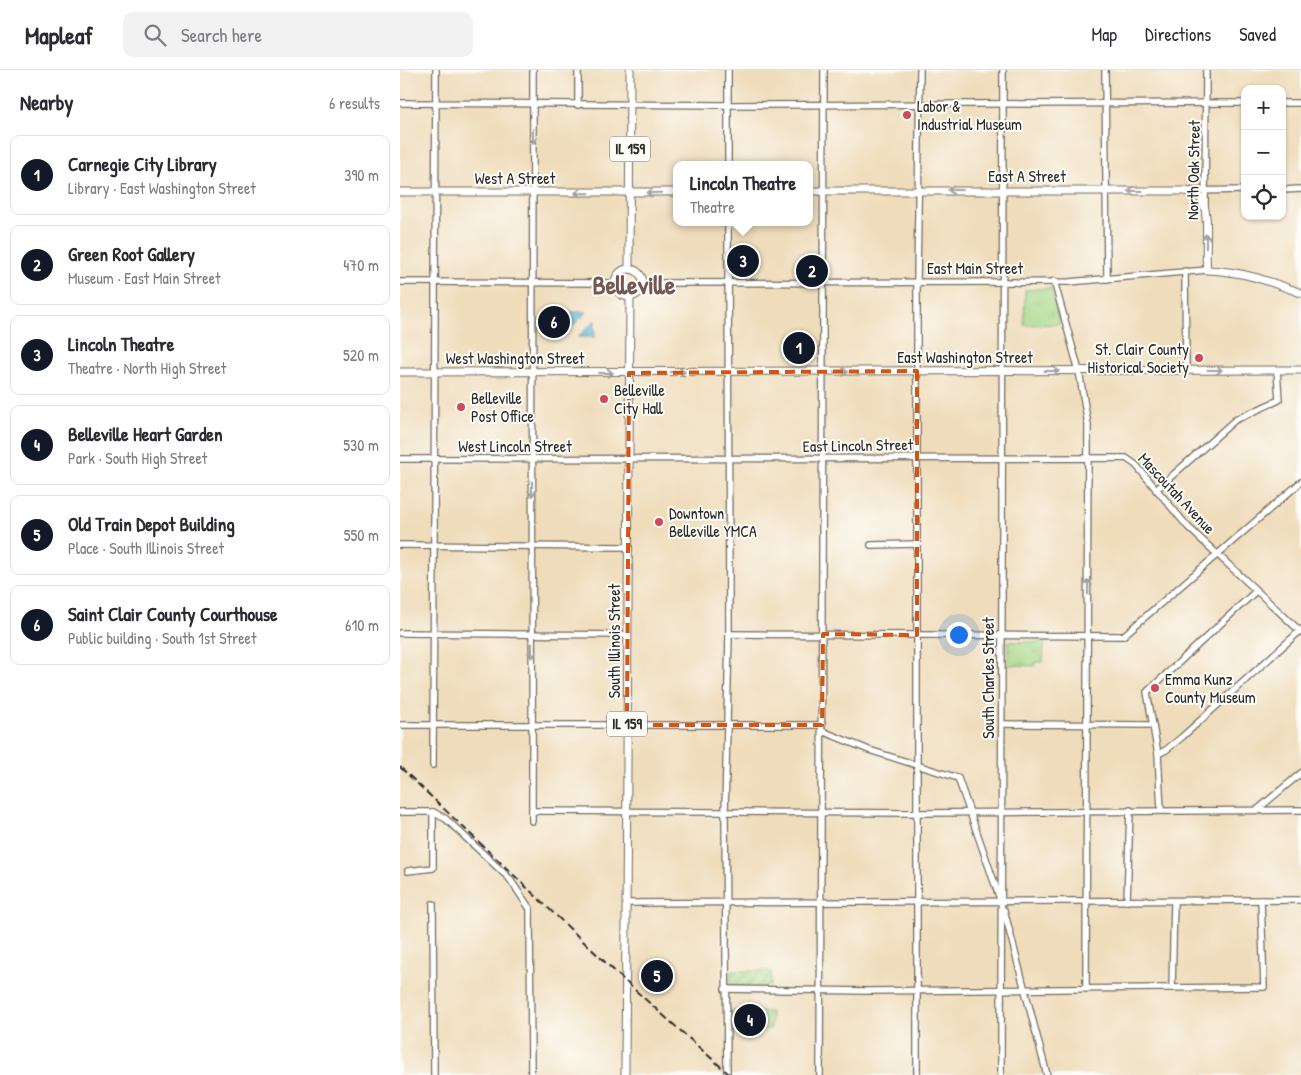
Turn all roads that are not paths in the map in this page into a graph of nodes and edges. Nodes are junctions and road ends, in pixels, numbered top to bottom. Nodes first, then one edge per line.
1 (436, 70) edge
2 (533, 70) edge
3 (578, 70) edge
4 (630, 70) edge
5 (728, 70) edge
6 (824, 70) edge
7 (920, 70) edge
8 (1003, 70) edge
9 (1106, 70) edge
10 (1206, 70) edge
11 (400, 103) edge
12 (436, 103) junction
13 (1004, 103) junction
14 (1106, 103) junction
15 (1207, 103) junction
16 (1241, 103) edge
17 (1286, 103) edge
18 (1301, 103) edge
19 (533, 104) junction
20 (920, 104) junction
21 (578, 105) junction
22 (630, 105) junction
23 (728, 105) junction
24 (824, 105) junction
25 (728, 161) edge
26 (1301, 189) edge
27 (919, 190) junction
28 (1004, 190) junction
29 (1205, 190) junction
30 (1241, 190) edge
31 (1286, 190) edge
32 (813, 191) edge
33 (824, 191) junction
34 (1106, 191) junction
35 (1184, 191) junction
36 (400, 192) edge
37 (435, 192) junction
38 (533, 192) junction
39 (673, 192) edge
40 (630, 193) junction
41 (1206, 213) junction
42 (728, 226) edge
43 (629, 268) junction
44 (1207, 270) junction
45 (1185, 272) junction
46 (1107, 279) junction
47 (1004, 281) junction
48 (1054, 281) junction
49 (400, 282) edge
50 (435, 282) junction
51 (532, 282) junction
52 (728, 282) junction
53 (824, 282) junction
54 (918, 282) junction
55 (615, 283) junction
56 (644, 283) junction
57 (1301, 293) edge
58 (630, 297) junction
59 (1079, 370) junction
60 (1186, 370) junction
61 (1277, 370) junction
62 (1301, 370) edge
63 (918, 371) junction
64 (1004, 371) junction
65 (400, 372) edge
66 (435, 372) junction
67 (532, 372) junction
68 (729, 372) junction
69 (824, 372) junction
70 (630, 373) junction
71 (1003, 457) junction
72 (1088, 457) junction
73 (918, 458) junction
74 (400, 459) edge
75 (434, 459) junction
76 (532, 459) junction
77 (729, 459) junction
78 (629, 460) junction
79 (824, 460) junction
80 (1299, 484) edge
81 (1156, 490) junction
82 (1301, 492) edge
83 (918, 544) junction
84 (400, 545) edge
85 (434, 545) junction
86 (871, 545) dead end
87 (532, 546) junction
88 (628, 547) junction
89 (1217, 555) junction
90 (1256, 591) junction
91 (1301, 631) edge
92 (400, 633) edge
93 (434, 634) junction
94 (532, 634) junction
95 (729, 634) junction
96 (823, 634) junction
97 (628, 635) junction
98 (918, 635) junction
99 (1002, 635) junction
100 (1088, 636) junction
101 (1002, 724) junction
102 (400, 725) edge
103 (434, 725) junction
104 (532, 725) junction
105 (627, 725) junction
106 (728, 725) junction
107 (1087, 725) junction
108 (1153, 725) junction
109 (822, 728) junction
110 (1158, 754) junction
111 (918, 764) junction
112 (433, 765) dead end
113 (1301, 773) edge
114 (1087, 810) junction
115 (1130, 810) junction
116 (1161, 810) junction
117 (1258, 810) junction
118 (1301, 810) edge
119 (532, 811) junction
120 (627, 811) junction
121 (400, 812) edge
122 (433, 812) junction
123 (970, 812) junction
124 (1002, 812) junction
125 (725, 813) junction
126 (822, 813) junction
127 (918, 813) junction
128 (532, 821) dead end
129 (408, 871) dead end
130 (1261, 900) junction
131 (1301, 900) edge
132 (1001, 901) junction
133 (1086, 901) junction
134 (1127, 901) junction
135 (1174, 901) junction
136 (725, 902) junction
137 (821, 902) junction
138 (918, 902) junction
139 (626, 903) junction
140 (434, 904) dead end
141 (1001, 988) junction
142 (1024, 988) junction
143 (1086, 988) junction
144 (1172, 988) junction
145 (726, 989) junction
146 (918, 989) junction
147 (821, 990) junction
148 (434, 1075) edge
149 (530, 1075) edge
150 (625, 1075) edge
151 (727, 1075) edge
152 (820, 1075) edge
153 (918, 1075) edge
154 (1001, 1075) edge
155 (1047, 1075) edge

1 - 12 street
2 - 19 street
3 - 21 street
4 - 22 main road, IL 159
5 - 23 street
6 - 24 street
7 - 20 street
8 - 13 street, South Charles Street
9 - 14 street
10 - 15 street, North Oak Street
11 - 12 street
12 - 19 street
12 - 37 street
13 - 14 street
13 - 20 street
13 - 28 street, South Charles Street
14 - 15 street
14 - 34 street
15 - 16 street
15 - 29 street, North Oak Street
17 - 18 street
19 - 21 street
19 -> 38 street
20 - 24 street
20 - 27 street
21 - 22 street
22 - 23 street
22 - 40 main road, IL 159
23 - 24 street
23 - 25 street
24 - 33 street
26 - 31 street
28 -> 27 main road, East A Street
27 - 33 main road, East A Street
27 - 54 street
28 - 34 main road, East A Street
28 - 47 street, South Charles Street
29 - 30 street, East A Street
29 - 35 street, East A Street
29 - 41 street, North Oak Street
32 - 33 main road, East A Street
33 - 53 street
35 -> 34 main road, East A Street
34 - 46 street
35 - 41 main road
36 - 37 main road, West A Street
37 - 38 main road, West A Street
37 - 50 street
40 -> 38 main road, West A Street
38 - 51 street
39 -> 40 main road
40 - 43 main road, IL 159
44 -> 41 main road, North Oak Street
42 - 52 street
43 - 55 main road
43 - 56 main road
44 - 45 street, East Main Street
44 - 57 main road, East Main Street
45 - 46 street, East Main Street
45 - 60 street
46 - 48 street, East Main Street
47 - 48 street, East Main Street
47 - 54 street, East Main Street
47 - 64 street, South Charles Street
48 - 59 street
49 - 50 street
50 - 51 street
50 - 66 street
51 - 55 street
51 - 67 street
52 - 53 street, East Main Street
52 - 56 street, East Main Street
52 - 68 street
53 - 54 street, East Main Street
53 - 69 street
54 - 63 street
55 - 58 main road
56 - 58 main road
58 - 70 main road, South Illinois Street / IL 159
59 - 60 main road, East Washington Street
64 -> 59 main road, East Washington Street
59 - 72 street
60 -> 61 main road, East Washington Street
61 - 62 main road, East Washington Street
61 - 81 street
63 - 64 main road, East Washington Street
69 -> 63 main road, East Washington Street
63 - 73 street
64 - 71 street, South Charles Street
65 - 66 main road, West Washington Street
66 - 67 main road, West Washington Street
66 - 75 street
67 -> 70 main road, West Washington Street
67 - 76 street
68 - 69 main road, East Washington Street
70 -> 68 main road, East Washington Street
68 - 77 street
69 - 79 street
70 - 78 main road, South Illinois Street / IL 159
71 - 72 street, East Lincoln Street
71 - 73 street, East Lincoln Street
71 - 99 street, South Charles Street
72 - 81 street, Mascoutah Avenue
100 -> 72 street
73 - 79 street, East Lincoln Street
73 - 83 street
74 - 75 street, West Lincoln Street
75 - 76 street, West Lincoln Street
75 - 85 street
76 - 78 street, West Lincoln Street
76 -> 87 street
77 - 78 street, East Lincoln Street
77 - 79 street, East Lincoln Street
77 - 95 street
78 - 88 main road, South Illinois Street / IL 159
79 - 96 street
80 - 82 street
80 - 89 street
81 - 89 street, Mascoutah Avenue
83 - 86 street
83 - 98 street
84 - 85 street
85 - 87 street
85 - 93 street
87 - 88 street
87 - 94 street
88 - 97 main road, South Illinois Street / IL 159
89 - 90 street, Mascoutah Avenue
89 - 100 street
90 - 91 street, Mascoutah Avenue
90 - 108 street
91 - 110 street
92 - 93 street
93 - 94 street
93 - 103 street
94 - 97 street
94 -> 104 street
95 - 96 street
95 - 106 street
96 - 98 street
96 - 109 street
97 - 105 main road, South Illinois Street / IL 159
98 - 99 street
98 - 111 street
99 - 100 street
99 - 101 street, South Charles Street
100 - 107 street
101 - 107 street
101 - 124 street, South Charles Street
102 - 103 street
103 - 104 street
103 - 112 street
104 - 105 street
104 - 119 street
105 - 106 street
105 - 120 main road, South Illinois Street / IL 159
106 - 109 street
106 - 125 street
107 - 108 street
107 - 114 street
108 - 110 street
109 - 111 street
109 - 126 street
110 - 116 street
111 - 123 street
111 - 127 street
113 - 117 street
114 - 115 street
114 - 124 street
114 - 133 street
115 - 116 street
115 - 134 street
116 - 117 street
117 - 118 street
119 - 120 street
119 - 128 street
120 - 125 street
120 - 139 main road, South Illinois Street / IL 159
121 - 122 street
122 - 129 street
122 - 149 street
123 - 124 street
123 - 127 street
123 - 132 street
124 - 132 street, South Charles Street
125 - 126 street
125 - 136 street
126 - 127 street
126 - 137 street
127 - 138 street
130 - 131 street
130 - 135 street
130 - 144 street
132 - 133 street
132 - 138 street
132 - 141 street, South Charles Street
132 - 142 street
133 - 134 street
133 - 143 street
134 - 135 street
135 - 144 street
136 - 137 street
136 - 139 street
136 - 145 street
137 - 138 street
137 - 147 street
138 - 146 street
139 - 150 main road, South Illinois Street / IL 159
140 - 148 street
141 - 142 street
141 - 146 street
141 - 154 street, South Charles Street
142 - 143 street
142 - 155 street
143 - 144 street
145 - 147 street
145 - 151 street
146 - 147 street
146 - 153 street
147 - 152 street

